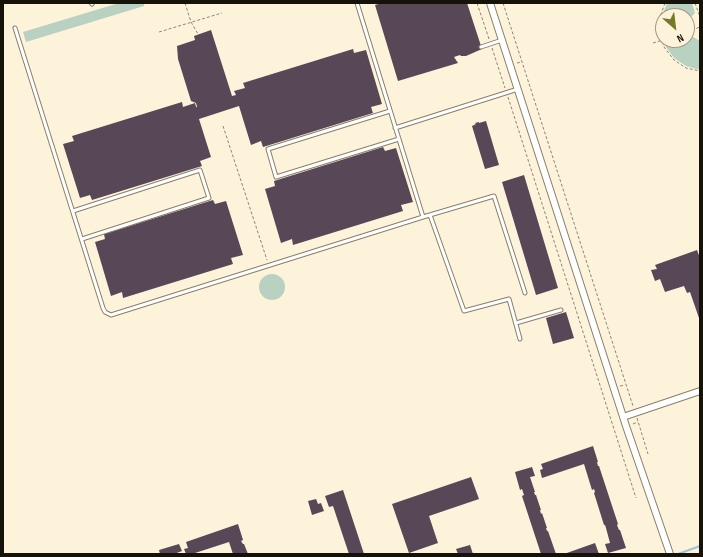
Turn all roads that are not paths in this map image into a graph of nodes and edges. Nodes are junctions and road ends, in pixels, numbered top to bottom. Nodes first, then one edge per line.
1 (357, 3) edge
2 (490, 3) edge
3 (15, 28) dead end
4 (502, 40) junction
5 (481, 47) dead end
6 (518, 90) junction
7 (390, 111) junction
8 (395, 128) junction
9 (399, 139) junction
10 (73, 211) junction
11 (430, 215) junction
12 (423, 217) junction
13 (82, 239) junction
14 (524, 293) dead end
15 (561, 310) dead end
16 (516, 323) junction
17 (520, 339) dead end
18 (700, 391) edge
19 (623, 417) junction
20 (670, 554) edge

1 - 7 lane
2 - 4 street
3 - 10 lane
4 - 5 lane
4 - 6 street
6 - 8 lane
6 - 19 street
7 - 8 lane
7 - 9 lane
8 - 9 lane
9 - 12 lane
10 - 13 lane
10 - 13 lane
11 - 12 lane
11 - 14 lane
11 - 16 lane
12 - 13 lane
15 - 16 lane
16 - 17 lane
18 - 19 street
19 - 20 street

